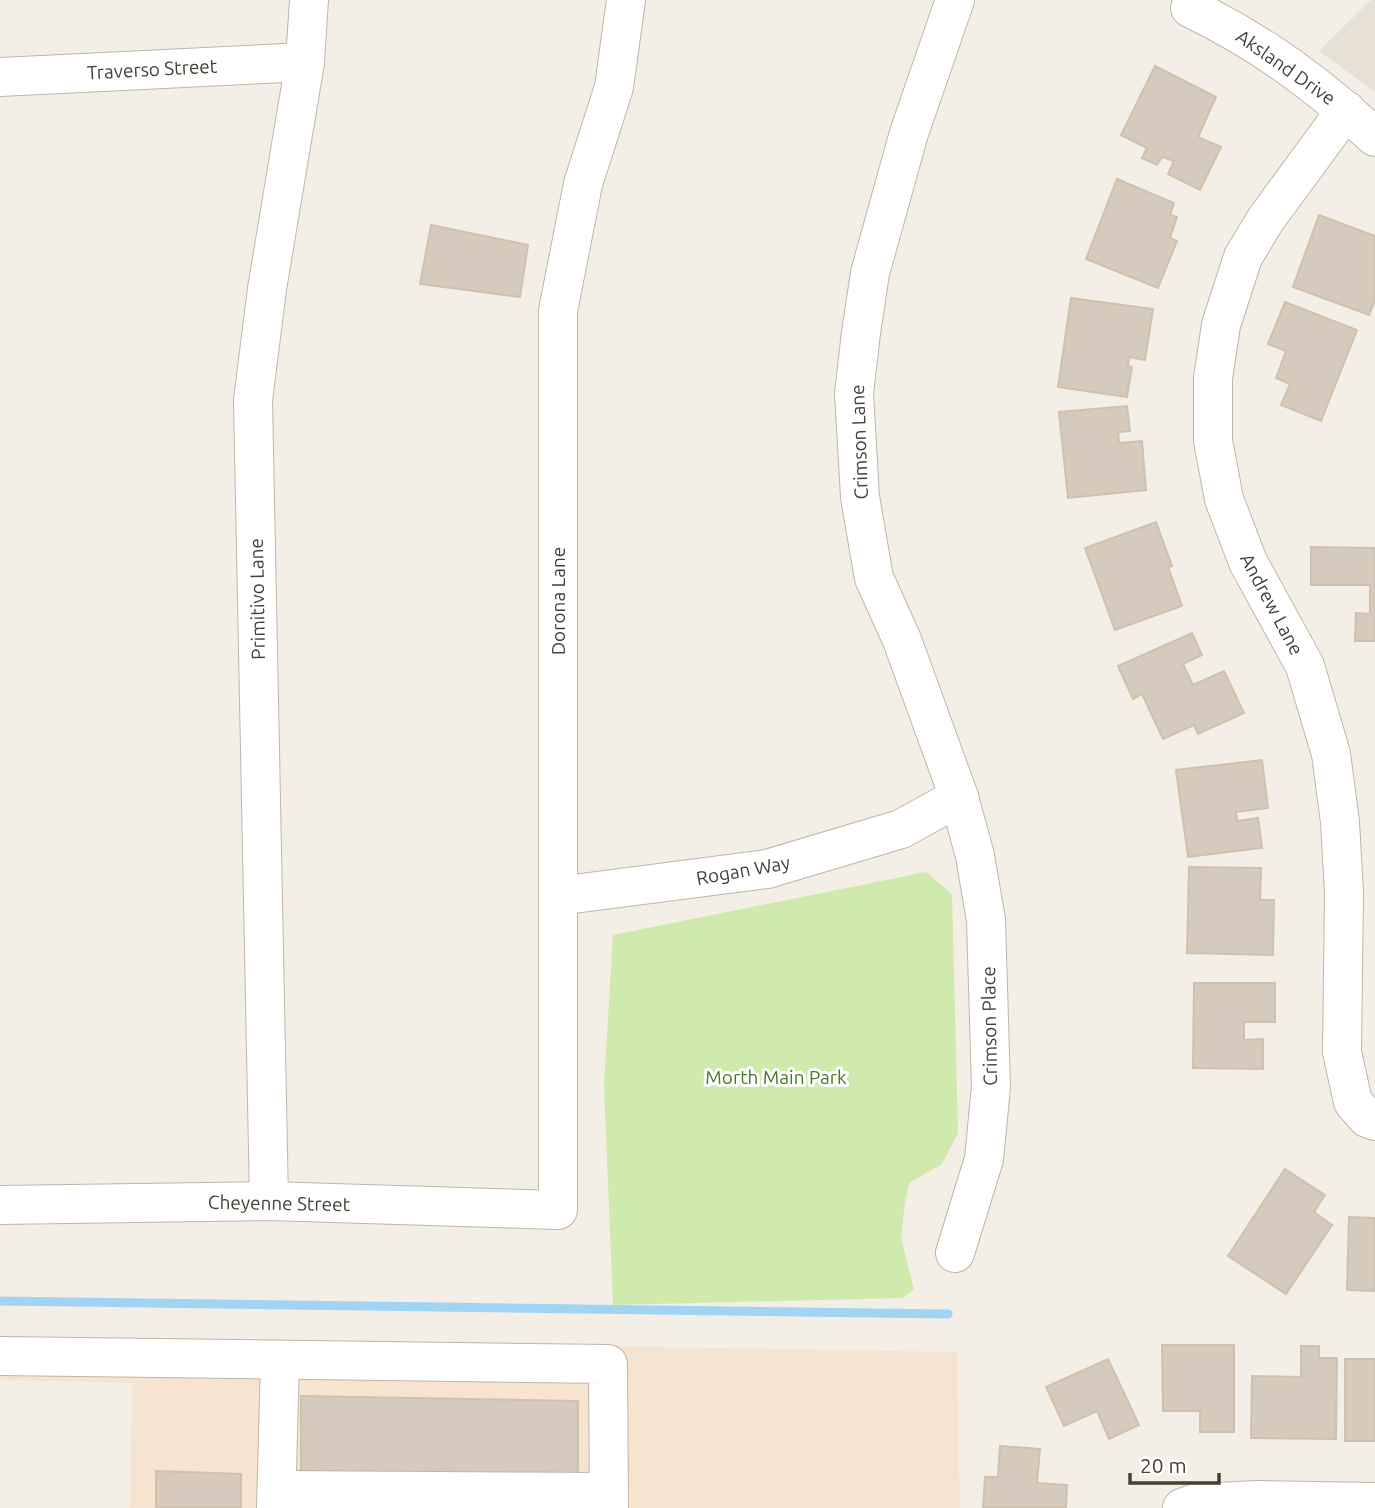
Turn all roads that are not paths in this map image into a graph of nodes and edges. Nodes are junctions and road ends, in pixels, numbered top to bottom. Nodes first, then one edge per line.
1 (309, 0) edge
2 (626, 0) edge
3 (955, 0) edge
4 (1190, 8) dead end
5 (305, 62) junction
6 (0, 77) edge
7 (1346, 110) junction
8 (1375, 137) edge
9 (959, 797) junction
10 (558, 896) junction
11 (1375, 1121) edge
12 (269, 1201) junction
13 (0, 1205) edge
14 (558, 1210) joint
15 (956, 1253) dead end
16 (0, 1356) edge
17 (280, 1360) junction
18 (276, 1499) edge
19 (609, 1500) edge
20 (1375, 1502) edge
21 (1182, 1508) edge

1 - 5 street, Primitivo Lane
2 - 10 street, Dorona Lane
3 - 9 street, Crimson Lane
4 - 7 street, Aksland Drive
5 - 6 street, Traverso Street
5 - 12 street, Primitivo Lane
7 - 8 street, Aksland Drive
7 - 11 street, Andrew Lane
9 - 10 street, Rogan Way
9 - 15 street, Crimson Place
10 - 14 street, Dorona Lane
12 - 13 street, Cheyenne Street
12 - 14 street, Cheyenne Street
16 - 17 street
17 - 18 street
17 - 19 street
18 - 19 street
20 - 21 street

